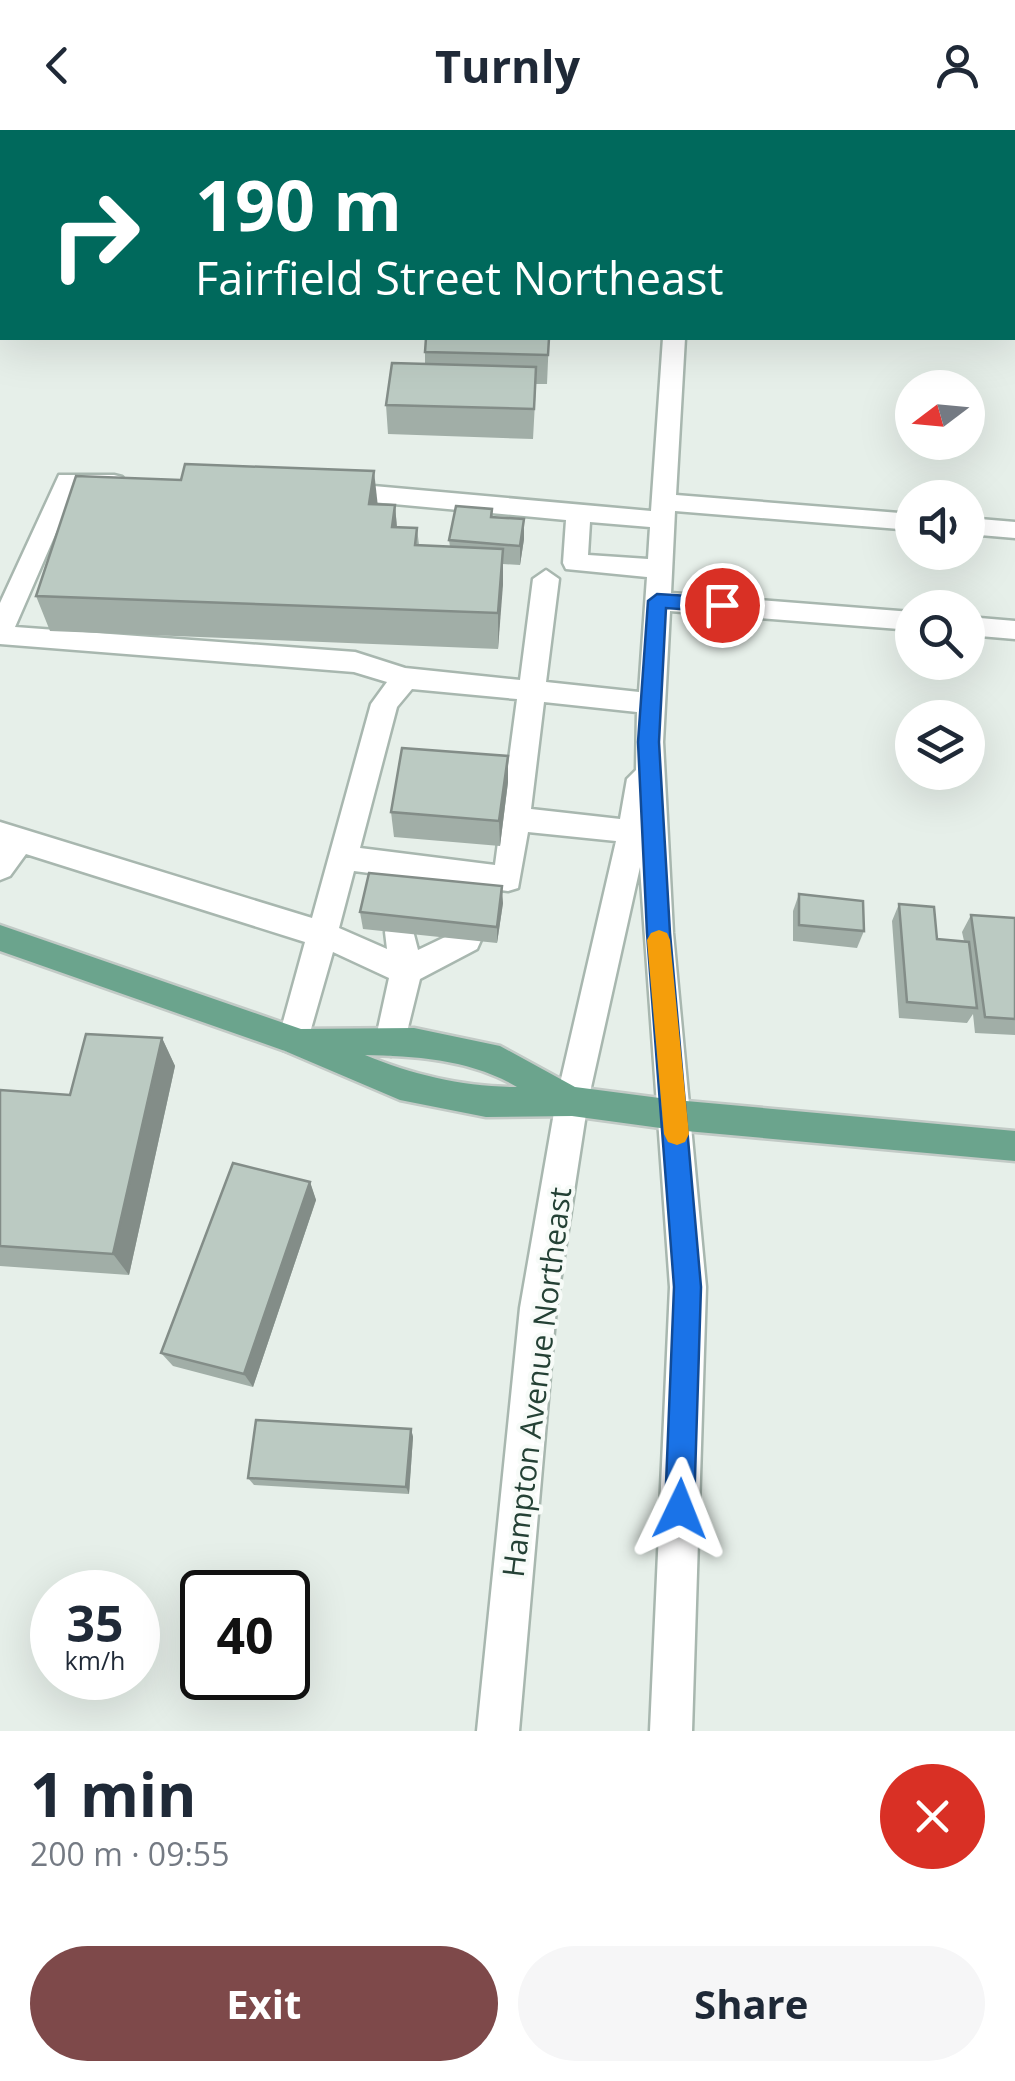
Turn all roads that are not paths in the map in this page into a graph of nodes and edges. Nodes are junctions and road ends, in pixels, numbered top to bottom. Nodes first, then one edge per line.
1 (674, 340) edge
2 (144, 484) edge
3 (316, 490) edge
4 (663, 511) junction
5 (579, 512) junction
6 (895, 521) edge
7 (985, 527) edge
8 (1015, 530) edge
9 (659, 569) junction
10 (546, 578) dead end
11 (657, 601) junction
12 (895, 620) edge
13 (985, 627) edge
14 (1015, 630) edge
15 (0, 634) edge
16 (405, 678) junction
17 (530, 690) junction
18 (651, 703) junction
19 (649, 742) junction
20 (515, 819) junction
21 (629, 832) junction
22 (10, 837) edge
23 (343, 858) junction
24 (0, 868) edge
25 (440, 872) junction
26 (407, 893) edge
27 (472, 900) edge
28 (400, 932) edge
29 (322, 934) junction
30 (0, 938) edge
31 (466, 940) edge
32 (406, 971) junction
33 (294, 1040) junction
34 (390, 1042) junction
35 (572, 1101) junction
36 (675, 1115) junction
37 (1015, 1146) edge
38 (498, 1731) edge
39 (671, 1731) edge

1 - 4 street, Hampton Avenue Northeast
2 - 15 street
3 - 5 street
4 - 5 street
4 - 6 street
4 - 9 street, Hampton Avenue Northeast
5 - 9 street
7 - 8 street
9 - 11 street, Hampton Avenue Northeast
10 - 17 street
11 - 12 street
11 - 18 street, Hampton Avenue Northeast
13 - 14 street
15 - 16 street
16 - 17 street
16 - 23 street
17 - 18 street
17 - 20 street
18 - 19 street, Hampton Avenue Northeast
19 - 21 street, Hampton Avenue Northeast
19 - 36 street, Hampton Avenue Northeast
20 - 21 street
20 - 25 street
21 - 35 street, Hampton Avenue Northeast
22 - 24 street
22 - 29 street
23 - 25 street
23 - 29 street
25 - 26 street
25 - 27 street
28 - 32 street
29 - 32 street
29 - 33 street
30 - 33 main road
31 - 32 street
32 - 34 street
33 - 34 main road
33 - 35 main road
34 - 35 main road
35 - 36 main road
35 - 38 street, Hampton Avenue Northeast
36 - 37 main road
36 - 39 street, Hampton Avenue Northeast

